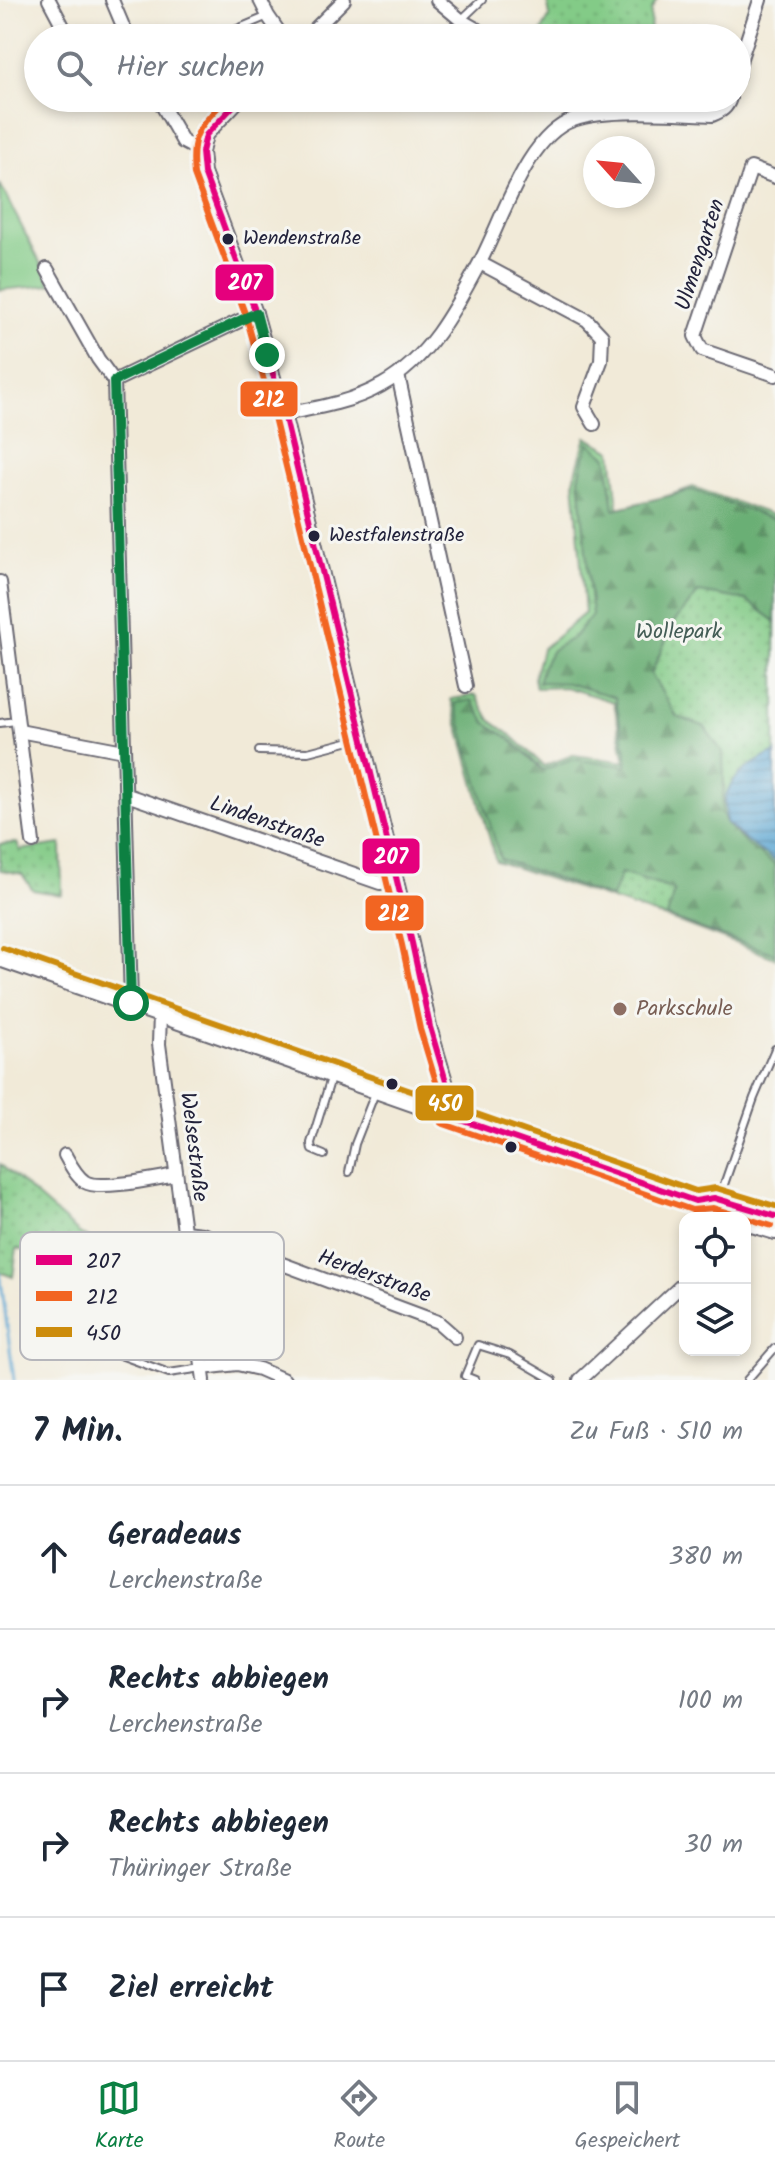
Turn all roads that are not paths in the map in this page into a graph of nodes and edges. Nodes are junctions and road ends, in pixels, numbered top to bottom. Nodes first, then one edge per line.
1 (49, 0) edge
2 (112, 0) edge
3 (260, 0) edge
4 (344, 0) edge
5 (437, 0) edge
6 (482, 0) edge
7 (760, 0) edge
8 (268, 16) junction
9 (461, 20) junction
10 (62, 24) edge
11 (122, 24) edge
12 (249, 24) edge
13 (273, 24) edge
14 (320, 24) edge
15 (468, 24) edge
16 (751, 27) edge
17 (166, 112) edge
18 (228, 112) edge
19 (721, 112) edge
20 (677, 113) joint
21 (202, 152) junction
22 (775, 177) edge
23 (480, 263) junction
24 (47, 269) dead end
25 (256, 313) junction
26 (398, 375) junction
27 (775, 375) edge
28 (114, 381) junction
29 (284, 414) junction
30 (594, 424) dead end
31 (0, 589) edge
32 (466, 686) dead end
33 (0, 723) edge
34 (18, 726) junction
35 (362, 738) junction
36 (124, 751) junction
37 (259, 751) dead end
38 (127, 795) junction
39 (33, 842) dead end
40 (396, 881) junction
41 (0, 957) edge
42 (131, 1003) junction
43 (160, 1014) junction
44 (775, 1049) edge
45 (332, 1074) junction
46 (376, 1090) junction
47 (444, 1114) junction
48 (65, 1155) dead end
49 (324, 1155) dead end
50 (349, 1172) dead end
51 (176, 1175) junction
52 (719, 1200) junction
53 (695, 1201) junction
54 (712, 1212) edge
55 (736, 1212) edge
56 (751, 1216) edge
57 (775, 1216) edge
58 (751, 1220) edge
59 (775, 1230) edge
60 (184, 1232) edge
61 (284, 1265) edge
62 (683, 1284) edge
63 (455, 1337) dead end
64 (775, 1348) edge
65 (134, 1360) edge
66 (203, 1374) edge
67 (284, 1380) edge
68 (475, 1380) edge
69 (553, 1380) edge
70 (580, 1380) edge
71 (747, 1380) edge

1 - 10 street
2 - 11 street
3 - 8 street
4 - 14 street
5 - 9 street
6 - 9 lane
7 - 16 street
8 - 12 lane
8 - 13 street
9 - 15 street
17 - 21 street
18 - 21 street
19 - 20 street
20 - 23 street
21 - 25 street
22 - 27 street, Ulmengarten
23 - 26 street
23 - 30 street
24 - 28 street
25 - 28 street
25 - 29 street
26 - 29 street
26 - 32 street
28 - 36 street
29 - 35 street
31 - 34 street
33 - 34 lane
34 - 36 street
34 - 39 street
35 - 37 lane
35 - 40 street
36 - 38 street
38 - 40 street, Lindenstraße
38 - 42 street
40 - 47 street
41 - 42 main road
42 - 43 main road
43 - 45 main road
43 - 51 street, Welsestraße
44 - 52 lane
45 - 46 main road
45 - 49 lane
46 - 47 main road
46 - 50 lane
47 - 53 main road
48 - 51 street
51 - 60 street, Welsestraße
52 - 53 main road
52 - 55 main road
53 - 54 main road
56 - 57 main road
58 - 59 main road
61 - 63 street, Herderstraße
62 - 70 street
64 - 71 lane
65 - 66 lane
66 - 67 street
68 - 69 lane

